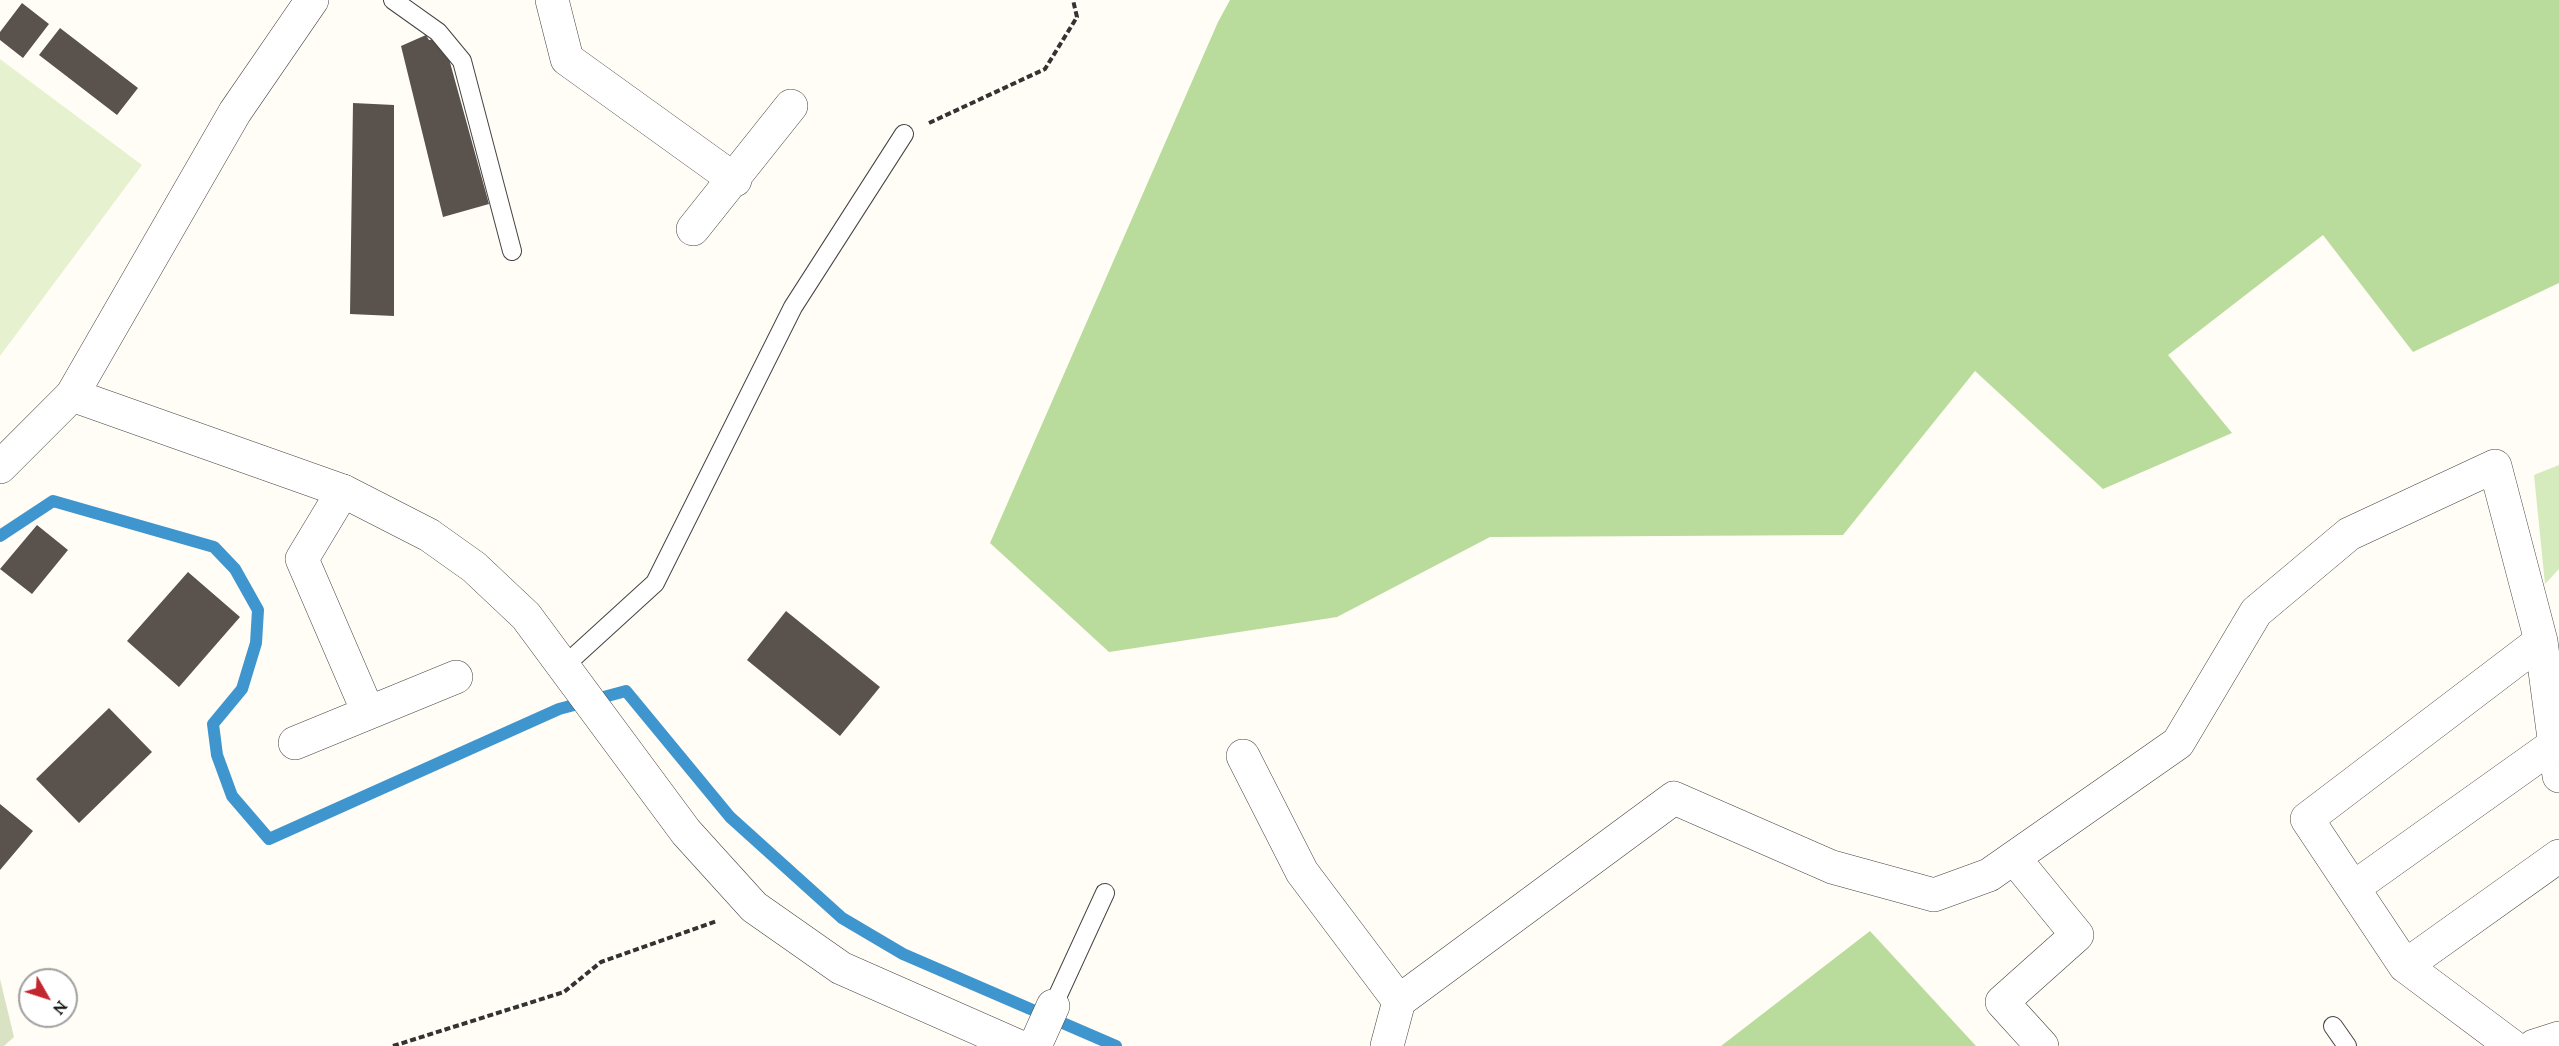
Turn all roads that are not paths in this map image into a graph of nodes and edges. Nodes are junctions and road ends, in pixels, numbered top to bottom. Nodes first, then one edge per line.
1 (312, 0) edge
2 (393, 0) edge
3 (552, 0) edge
4 (791, 106) dead end
5 (904, 134) road end
6 (735, 180) junction
7 (693, 229) dead end
8 (512, 251) dead end
9 (72, 395) junction
10 (0, 467) edge
11 (343, 490) junction
12 (2541, 641) junction
13 (569, 673) junction
14 (456, 677) dead end
15 (368, 712) junction
16 (295, 743) dead end
17 (2555, 744) junction
18 (1243, 756) dead end
19 (2559, 776) edge
20 (2559, 856) edge
21 (2014, 858) junction
22 (2353, 888) junction
23 (1105, 893) dead end
24 (2405, 966) junction
25 (1399, 1001) junction
26 (1044, 1026) edge
27 (2333, 1026) dead end
28 (2559, 1038) edge
29 (1018, 1046) edge
30 (1387, 1046) edge
31 (2042, 1046) edge
32 (2347, 1046) edge
33 (2512, 1046) edge
34 (2535, 1046) edge

1 - 9 street
2 - 8 lane
3 - 6 street
4 - 6 street
5 - 13 lane
6 - 7 street
9 - 10 street
9 - 11 street
11 - 13 street
11 - 15 street
12 - 17 street
12 - 21 street
12 - 22 street
13 - 29 street
14 - 15 street
15 - 16 street
17 - 19 street
17 - 22 street
18 - 25 street
20 - 24 street
21 - 25 street
21 - 31 street
22 - 24 street
23 - 26 lane
24 - 33 street
25 - 30 street
27 - 32 lane
28 - 34 street

